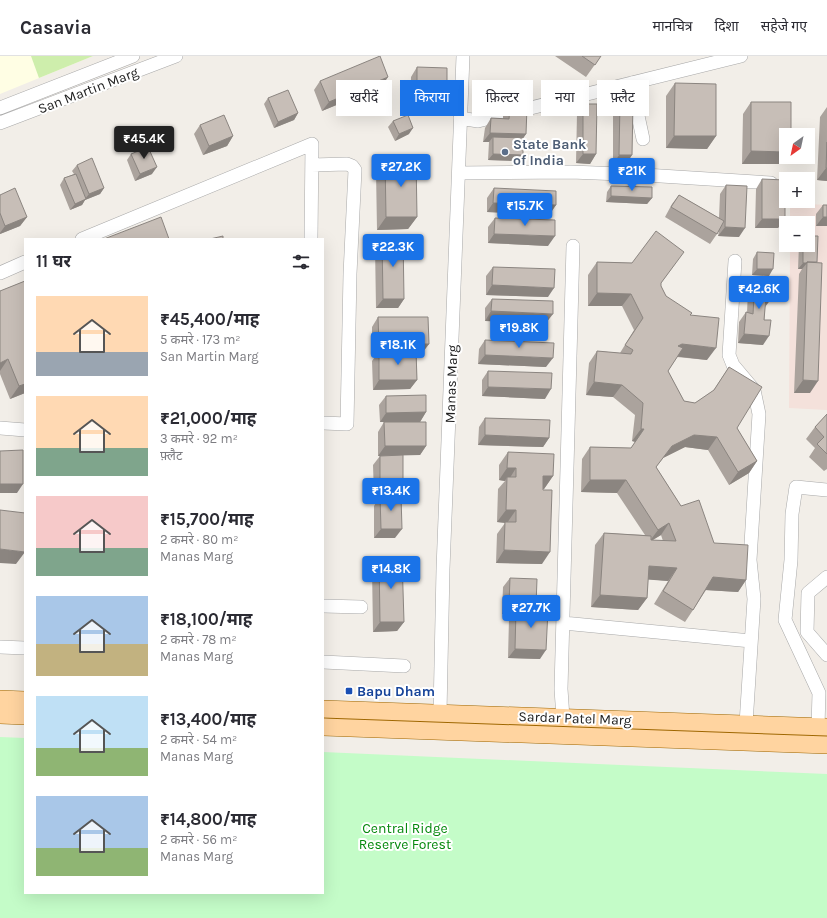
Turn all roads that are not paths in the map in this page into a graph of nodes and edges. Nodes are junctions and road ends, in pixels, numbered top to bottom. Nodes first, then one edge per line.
1 (133, 56) edge
2 (176, 56) edge
3 (463, 56) edge
4 (741, 56) edge
5 (643, 80) edge
6 (597, 91) edge
7 (0, 108) edge
8 (638, 116) edge
9 (460, 118) junction
10 (0, 124) edge
11 (643, 139) dead end
12 (312, 165) junction
13 (460, 173) junction
14 (771, 183) edge
15 (84, 238) edge
16 (311, 238) edge
17 (573, 246) dead end
18 (735, 261) dead end
19 (24, 262) edge
20 (0, 273) edge
21 (324, 423) edge
22 (0, 428) edge
23 (24, 430) edge
24 (827, 490) edge
25 (827, 577) edge
26 (324, 606) edge
27 (361, 607) dead end
28 (563, 623) junction
29 (751, 641) junction
30 (0, 647) edge
31 (24, 648) edge
32 (827, 654) edge
33 (324, 662) edge
34 (404, 666) dead end
35 (0, 699) edge
36 (24, 700) edge
37 (324, 709) edge
38 (440, 713) junction
39 (0, 715) edge
40 (24, 716) edge
41 (563, 718) junction
42 (746, 724) junction
43 (324, 727) edge
44 (822, 727) edge
45 (827, 745) edge

1 - 7 street, San Martin Marg
2 - 10 street, San Martin Marg
3 - 9 street, Manas Marg
4 - 5 street
6 - 9 street
8 - 11 street
9 - 13 street, Manas Marg
12 - 15 street
12 - 16 street
12 - 21 street
13 - 14 street
13 - 38 street, Manas Marg
17 - 28 street
18 - 29 street
19 - 20 street
22 - 23 street
24 - 44 street
25 - 32 street
26 - 27 street
28 - 29 street
28 - 41 street
29 - 42 street
30 - 31 street
33 - 34 street
35 - 36 main road
37 - 38 main road, Sardar Patel Marg
38 - 41 main road, Sardar Patel Marg
39 - 40 main road
41 - 42 main road, Sardar Patel Marg
42 - 44 main road, Sardar Patel Marg
43 - 45 main road, Sardar Patel Marg

